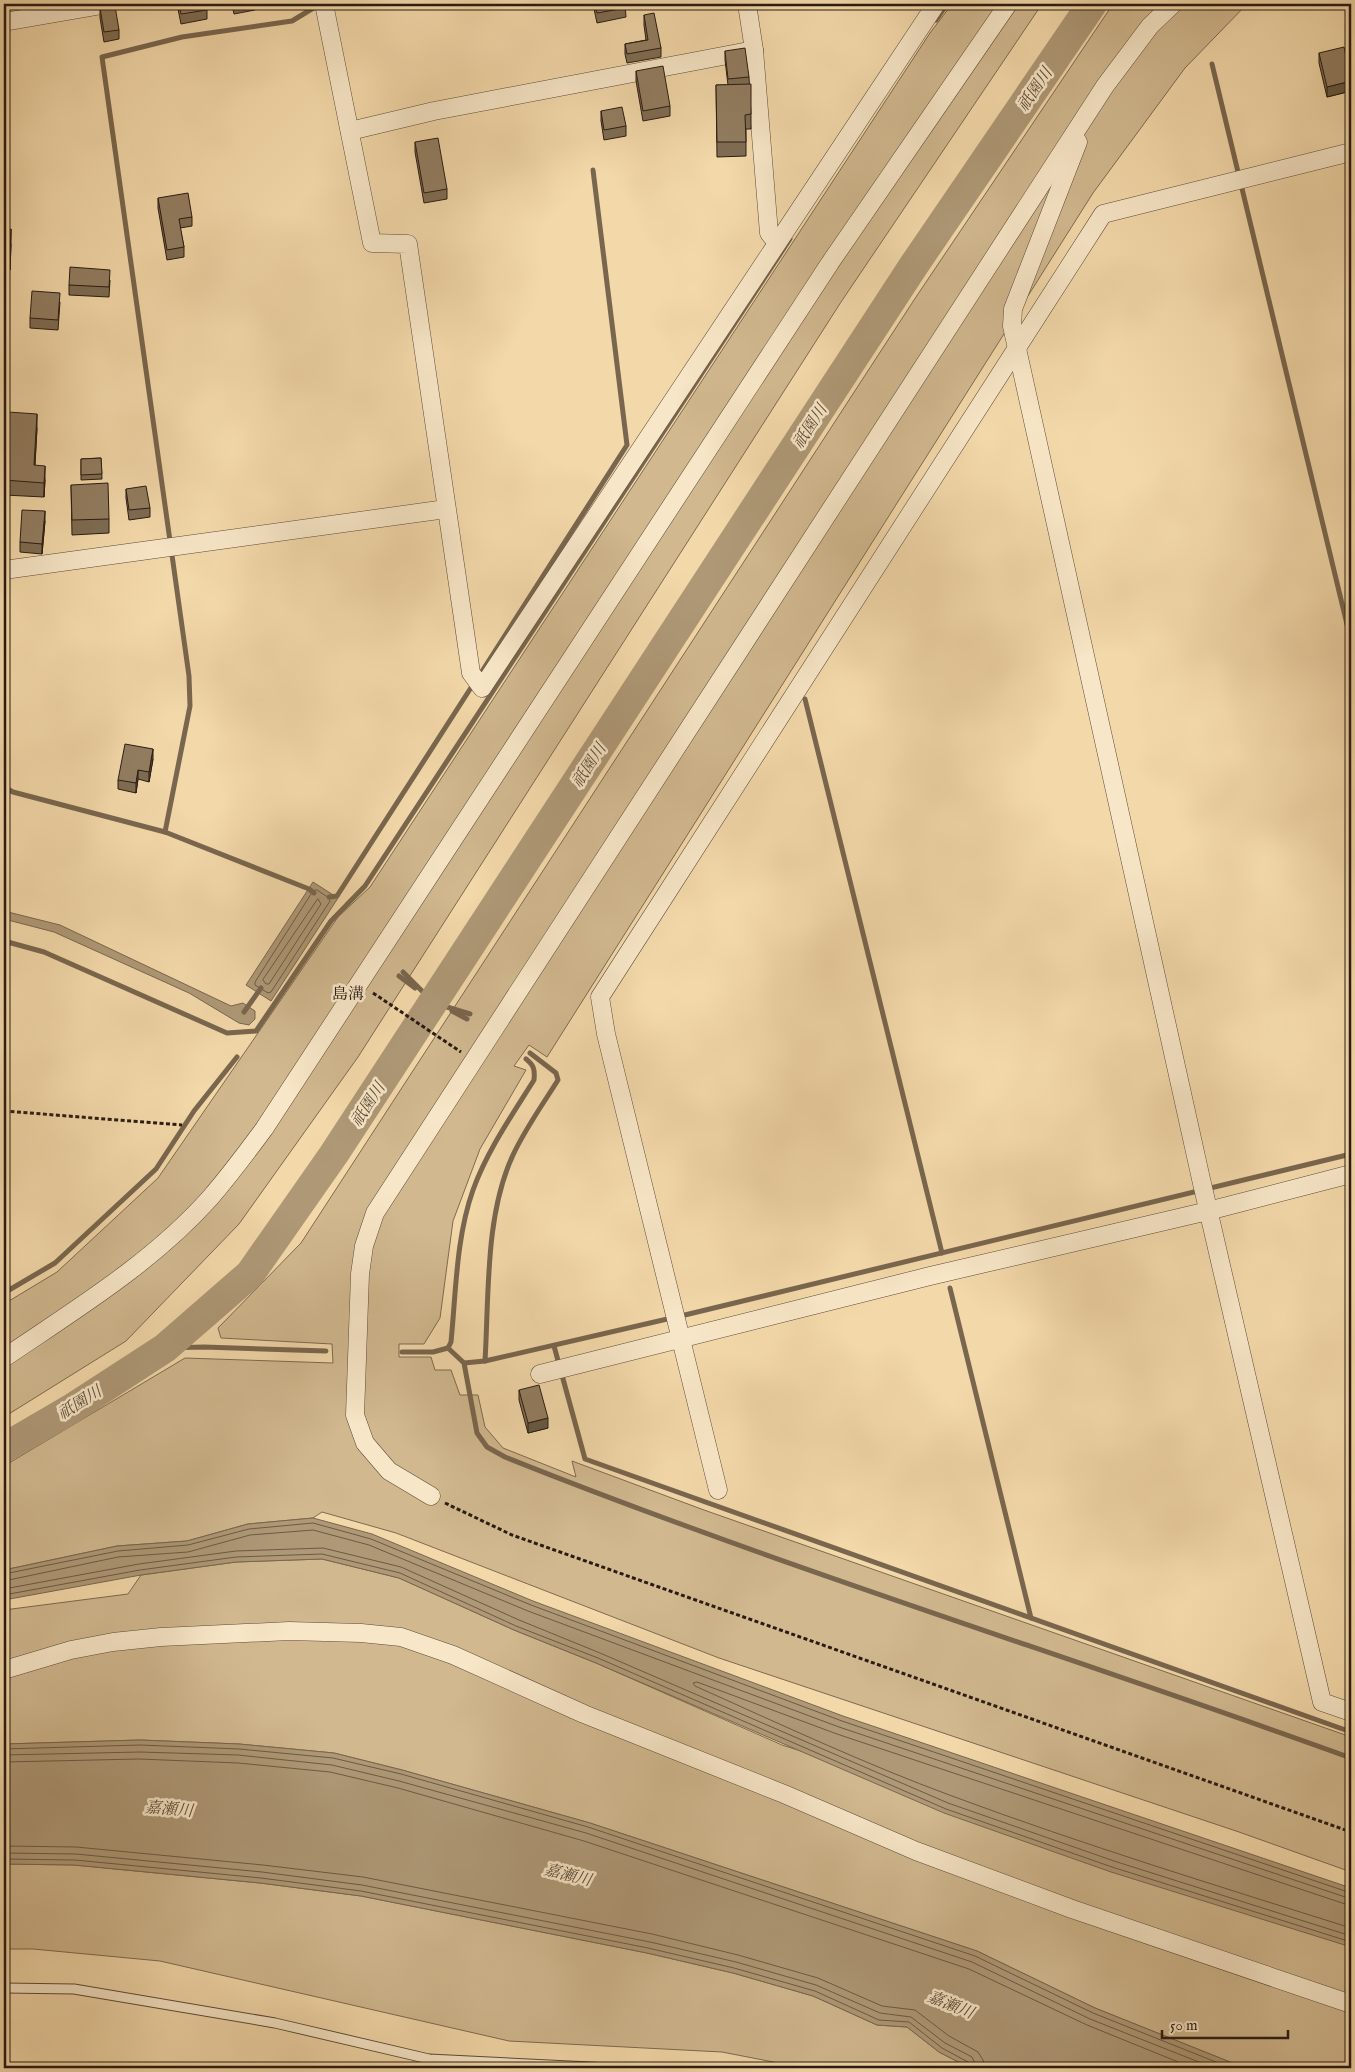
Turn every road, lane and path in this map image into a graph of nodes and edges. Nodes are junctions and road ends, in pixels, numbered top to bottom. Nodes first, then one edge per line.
1 (108, 4) edge
2 (747, 4) edge
3 (936, 4) edge
4 (1008, 4) edge
5 (1173, 4) edge
6 (325, 8) edge
7 (4, 22) edge
8 (754, 50) junction
9 (1092, 106) junction
10 (350, 131) junction
11 (1351, 152) edge
12 (777, 243) junction
13 (1017, 347) junction
14 (446, 510) junction
15 (4, 570) edge
16 (358, 983) junction
17 (473, 1060) junction
18 (4, 1111) edge
19 (182, 1125) dead end
20 (1351, 1174) edge
21 (1208, 1211) junction
22 (681, 1337) junction
23 (4, 1358) edge
24 (540, 1374) dead end
25 (718, 1490) dead end
26 (430, 1496) joint
27 (4, 1670) edge
28 (1351, 1712) edge
29 (1351, 1832) edge
30 (4, 1988) edge
31 (1351, 2004) edge
32 (612, 2068) edge

1 - 7 street
2 - 8 street
3 - 12 street
4 - 16 street
5 - 9 street
6 - 10 street
8 - 10 street
8 - 12 street
9 - 13 street
9 - 17 street
10 - 14 street
11 - 13 street
12 - 14 street
13 - 21 street
13 - 22 street
14 - 15 street
16 - 17 path
16 - 23 street
17 - 26 street
18 - 19 path
20 - 21 street
21 - 22 street
21 - 28 street
22 - 24 street
22 - 25 street
26 - 29 path
27 - 31 street
30 - 32 lane

